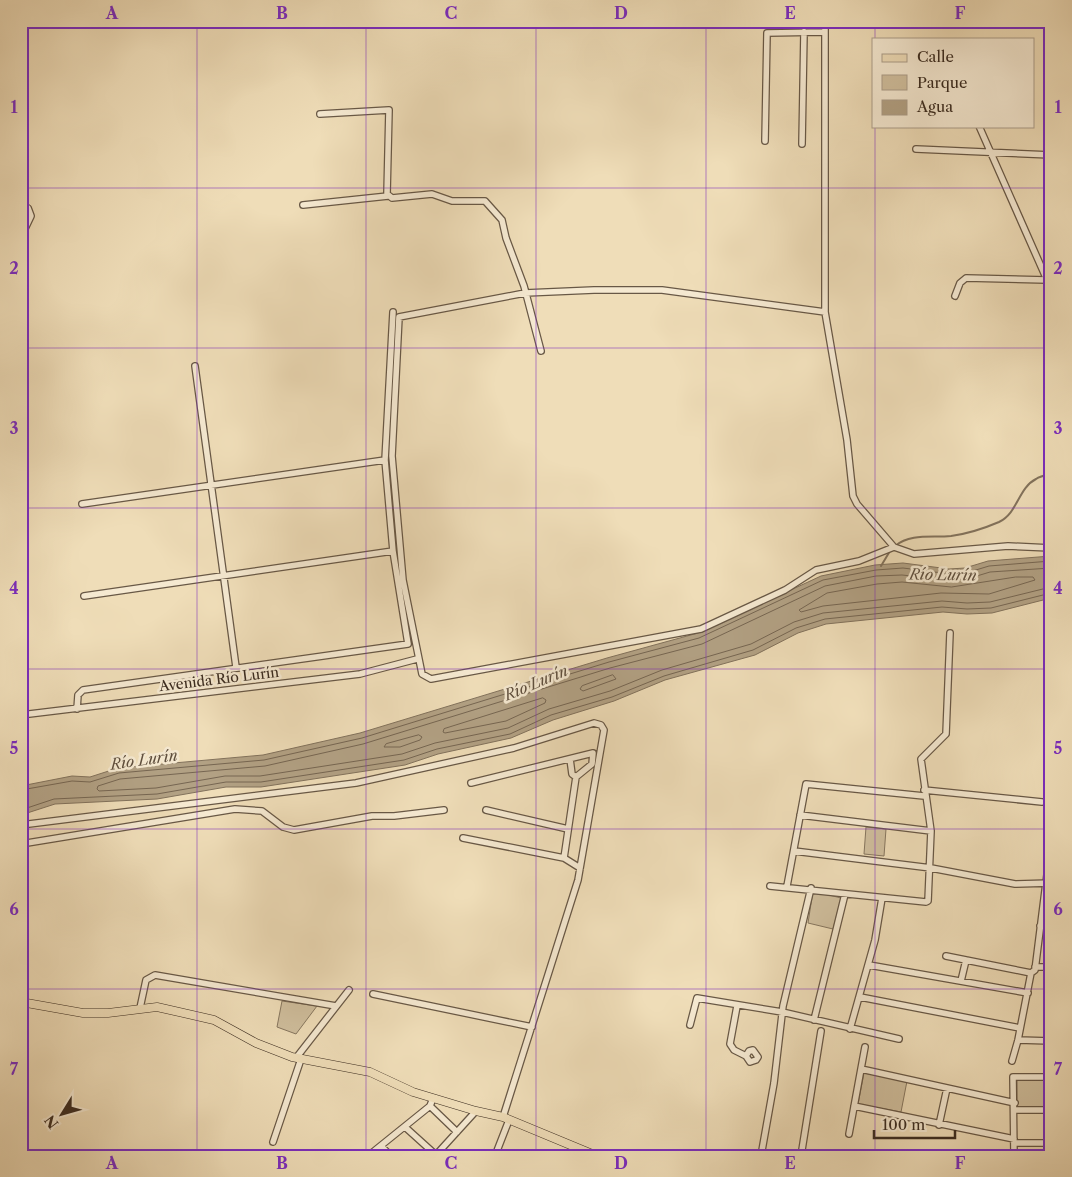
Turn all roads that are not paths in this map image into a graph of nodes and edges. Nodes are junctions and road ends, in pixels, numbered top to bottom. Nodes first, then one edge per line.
1 (825, 21) edge
2 (804, 32) junction
3 (824, 32) junction
4 (320, 114) dead end
5 (980, 128) edge
6 (765, 141) dead end
7 (802, 144) dead end
8 (916, 149) dead end
9 (989, 152) junction
10 (1051, 155) edge
11 (388, 196) junction
12 (303, 205) dead end
13 (21, 206) edge
14 (21, 237) edge
15 (1047, 280) junction
16 (1051, 289) edge
17 (525, 293) junction
18 (956, 296) dead end
19 (393, 312) dead end
20 (825, 312) junction
21 (541, 351) dead end
22 (195, 366) dead end
23 (385, 460) junction
24 (211, 486) junction
25 (82, 504) dead end
26 (894, 547) junction
27 (1051, 548) edge
28 (393, 551) junction
29 (224, 576) junction
30 (84, 596) dead end
31 (950, 633) dead end
32 (418, 659) junction
33 (236, 667) junction
34 (77, 709) junction
35 (21, 715) edge
36 (570, 759) junction
37 (576, 777) junction
38 (471, 783) dead end
39 (924, 793) junction
40 (1042, 802) dead end
41 (444, 810) dead end
42 (486, 810) dead end
43 (800, 815) junction
44 (21, 825) edge
45 (568, 828) junction
46 (931, 831) junction
47 (463, 838) dead end
48 (1051, 843) edge
49 (21, 844) edge
50 (794, 851) junction
51 (564, 858) junction
52 (580, 868) junction
53 (931, 868) junction
54 (1048, 883) edge
55 (770, 886) dead end
56 (787, 886) junction
57 (811, 888) junction
58 (845, 894) junction
59 (882, 898) junction
60 (1040, 926) junction
61 (1051, 926) edge
62 (946, 956) dead end
63 (966, 960) junction
64 (869, 965) junction
65 (1035, 967) junction
66 (1051, 967) edge
67 (1031, 973) junction
68 (961, 981) junction
69 (349, 990) dead end
70 (1028, 993) junction
71 (373, 994) dead end
72 (860, 997) junction
73 (21, 1002) edge
74 (336, 1006) junction
75 (737, 1006) junction
76 (140, 1008) junction
77 (782, 1012) junction
78 (814, 1020) junction
79 (690, 1025) dead end
80 (532, 1027) junction
81 (1020, 1028) junction
82 (850, 1029) junction
83 (821, 1031) dead end
84 (899, 1039) dead end
85 (1018, 1040) junction
86 (1051, 1041) edge
87 (865, 1047) dead end
88 (746, 1056) dead end
89 (299, 1059) junction
90 (1012, 1061) dead end
91 (861, 1069) junction
92 (1051, 1077) edge
93 (946, 1088) junction
94 (432, 1102) junction
95 (1014, 1103) junction
96 (854, 1106) junction
97 (1015, 1110) junction
98 (1051, 1110) edge
99 (476, 1111) junction
100 (506, 1118) junction
101 (939, 1125) junction
102 (405, 1126) junction
103 (457, 1132) junction
104 (849, 1134) dead end
105 (1014, 1141) junction
106 (273, 1142) dead end
107 (1049, 1143) edge
108 (381, 1146) junction
109 (21, 1152) edge
110 (435, 1155) edge
111 (22, 1156) edge
112 (368, 1156) edge
113 (391, 1156) edge
114 (495, 1156) edge
115 (597, 1156) edge
116 (761, 1156) edge
117 (801, 1156) edge
118 (1014, 1156) edge
119 (1048, 1156) edge

1 - 3 street
2 - 3 street
2 - 6 street
2 - 7 street
3 - 20 street
4 - 11 street
5 - 9 street
8 - 9 street
9 - 10 street
9 - 15 street
11 - 12 street
11 - 17 street
13 - 14 street
15 - 16 street
15 - 18 street
17 - 20 street
17 - 21 street
17 - 32 street
19 - 23 street
20 - 26 street
22 - 24 street
23 - 24 street
23 - 28 street
24 - 25 street
24 - 29 street
26 - 27 street
26 - 32 street
28 - 29 street
28 - 33 street
29 - 30 street
29 - 33 street
31 - 39 street
32 - 34 street, Avenida Río Lurín
33 - 34 street
34 - 35 street, Avenida Río Lurín
36 - 37 street
36 - 37 street
36 - 38 street
37 - 45 street
39 - 40 street
39 - 43 street
39 - 46 street
41 - 49 street
42 - 45 street
43 - 46 street
43 - 50 street
44 - 52 street
45 - 51 street
46 - 53 street
47 - 51 street
48 - 54 street
50 - 53 street
50 - 56 street
51 - 52 street
52 - 80 street
53 - 54 street
53 - 59 street
54 - 60 street
55 - 56 street
56 - 57 street
57 - 58 street
57 - 77 street
58 - 59 street
58 - 78 street
59 - 64 street
60 - 61 street
60 - 65 street
62 - 63 street
63 - 67 street
63 - 68 street
64 - 68 street
64 - 72 street
65 - 66 street
65 - 67 street
67 - 70 street
68 - 70 street
69 - 74 street
70 - 81 street
71 - 80 street
72 - 81 street
72 - 82 street
73 - 76 main road
74 - 76 street
74 - 89 street
75 - 77 street
75 - 79 street
75 - 88 street
76 - 89 main road
77 - 78 street
77 - 116 street
78 - 82 street
80 - 100 street
81 - 85 street
82 - 84 street
83 - 117 street
85 - 86 street
85 - 90 street
87 - 91 street
89 - 94 main road
89 - 106 street
91 - 93 street
91 - 96 street
92 - 95 street
93 - 95 street
93 - 101 street
94 - 99 main road
94 - 102 street
94 - 103 street
95 - 97 street
96 - 101 street
96 - 104 street
97 - 98 street
97 - 105 street
99 - 100 main road
99 - 103 street
100 - 114 street
100 - 115 main road
101 - 105 street
102 - 108 street
102 - 110 street
103 - 110 street
105 - 107 street
105 - 118 street
107 - 119 street
108 - 112 street
108 - 113 street
109 - 111 street

